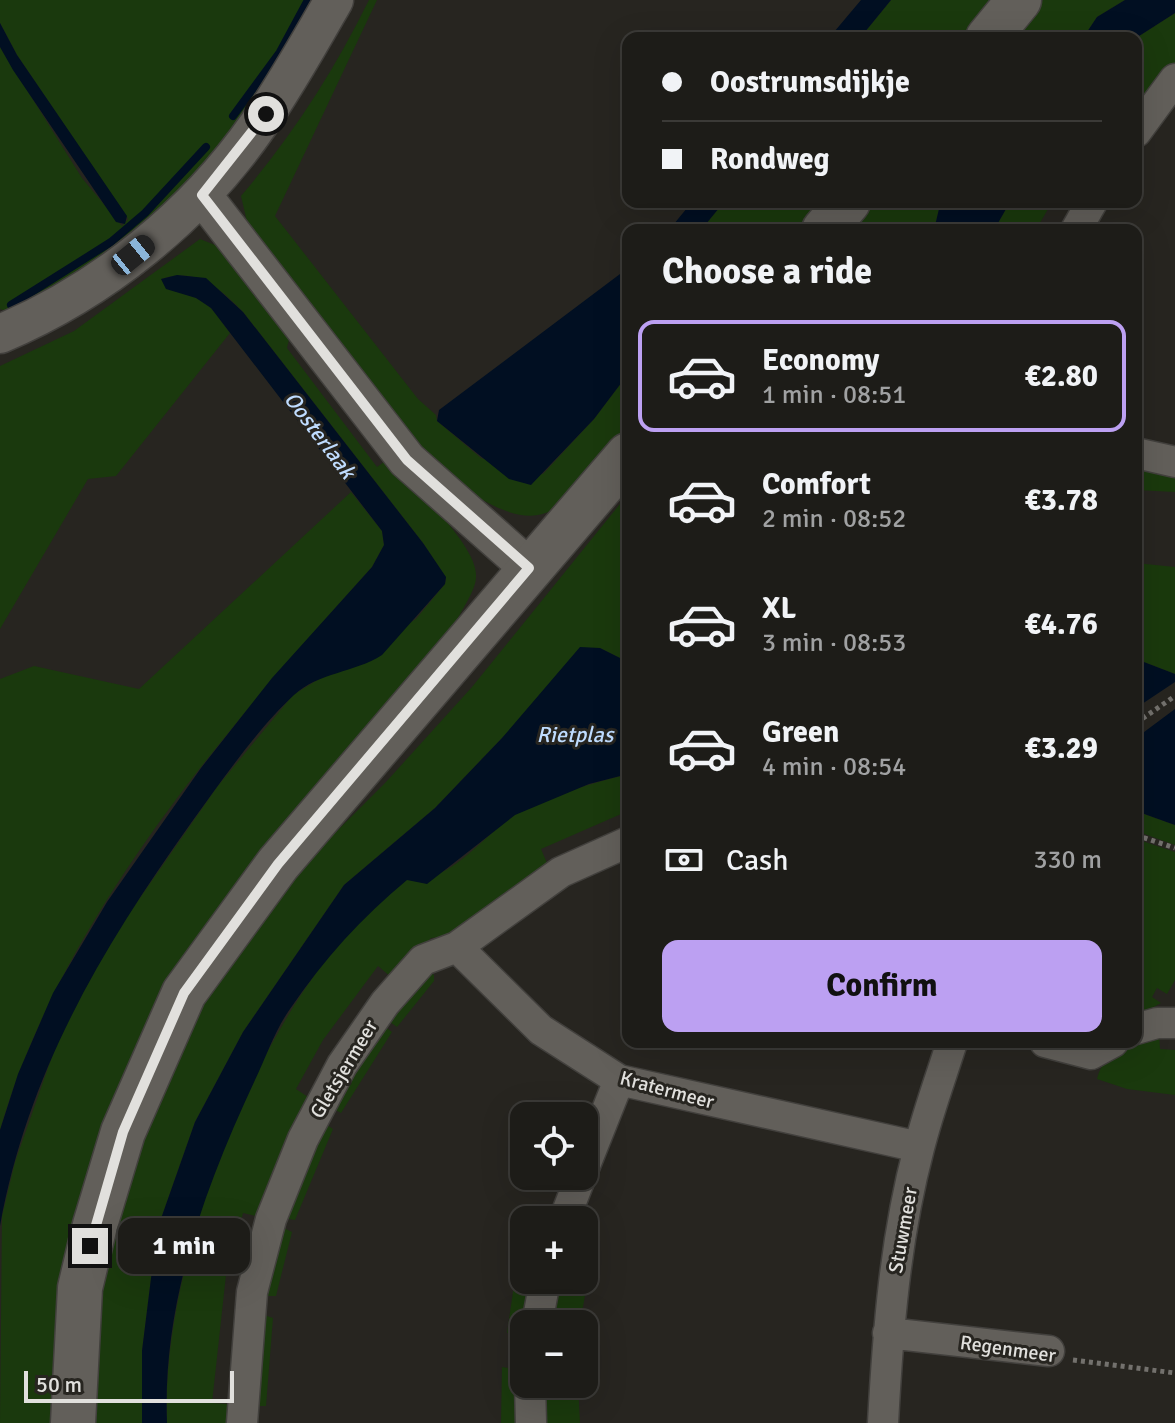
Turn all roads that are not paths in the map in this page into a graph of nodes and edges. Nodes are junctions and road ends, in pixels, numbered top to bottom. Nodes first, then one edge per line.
1 (334, 0) edge
2 (1019, 0) edge
3 (993, 32) edge
4 (1175, 79) edge
5 (1142, 124) edge
6 (202, 195) junction
7 (843, 208) edge
8 (829, 224) edge
9 (0, 334) edge
10 (1142, 454) edge
11 (622, 462) edge
12 (1175, 462) edge
13 (529, 568) junction
14 (622, 845) edge
15 (457, 947) junction
16 (1175, 1023) edge
17 (1142, 1027) edge
18 (950, 1048) edge
19 (1068, 1048) edge
20 (1102, 1048) edge
21 (619, 1080) junction
22 (598, 1133) edge
23 (919, 1147) junction
24 (888, 1333) junction
25 (1049, 1351) road end
26 (530, 1398) edge
27 (73, 1423) edge
28 (242, 1423) edge
29 (531, 1423) edge
30 (883, 1423) edge

1 - 6 street
2 - 3 main road
4 - 5 street
6 - 9 street
6 - 13 street
7 - 8 main road
10 - 12 street
11 - 13 main road
13 - 27 main road
14 - 15 street, Gletsjermeer
15 - 21 street, Kratermeer
15 - 28 street, Gletsjermeer
16 - 17 street
18 - 23 street, Stuwmeer
19 - 20 street
21 - 22 street
21 - 23 street, Kratermeer
23 - 24 street, Stuwmeer
24 - 25 street, Regenmeer
24 - 30 street, Stuwmeer
26 - 29 street

